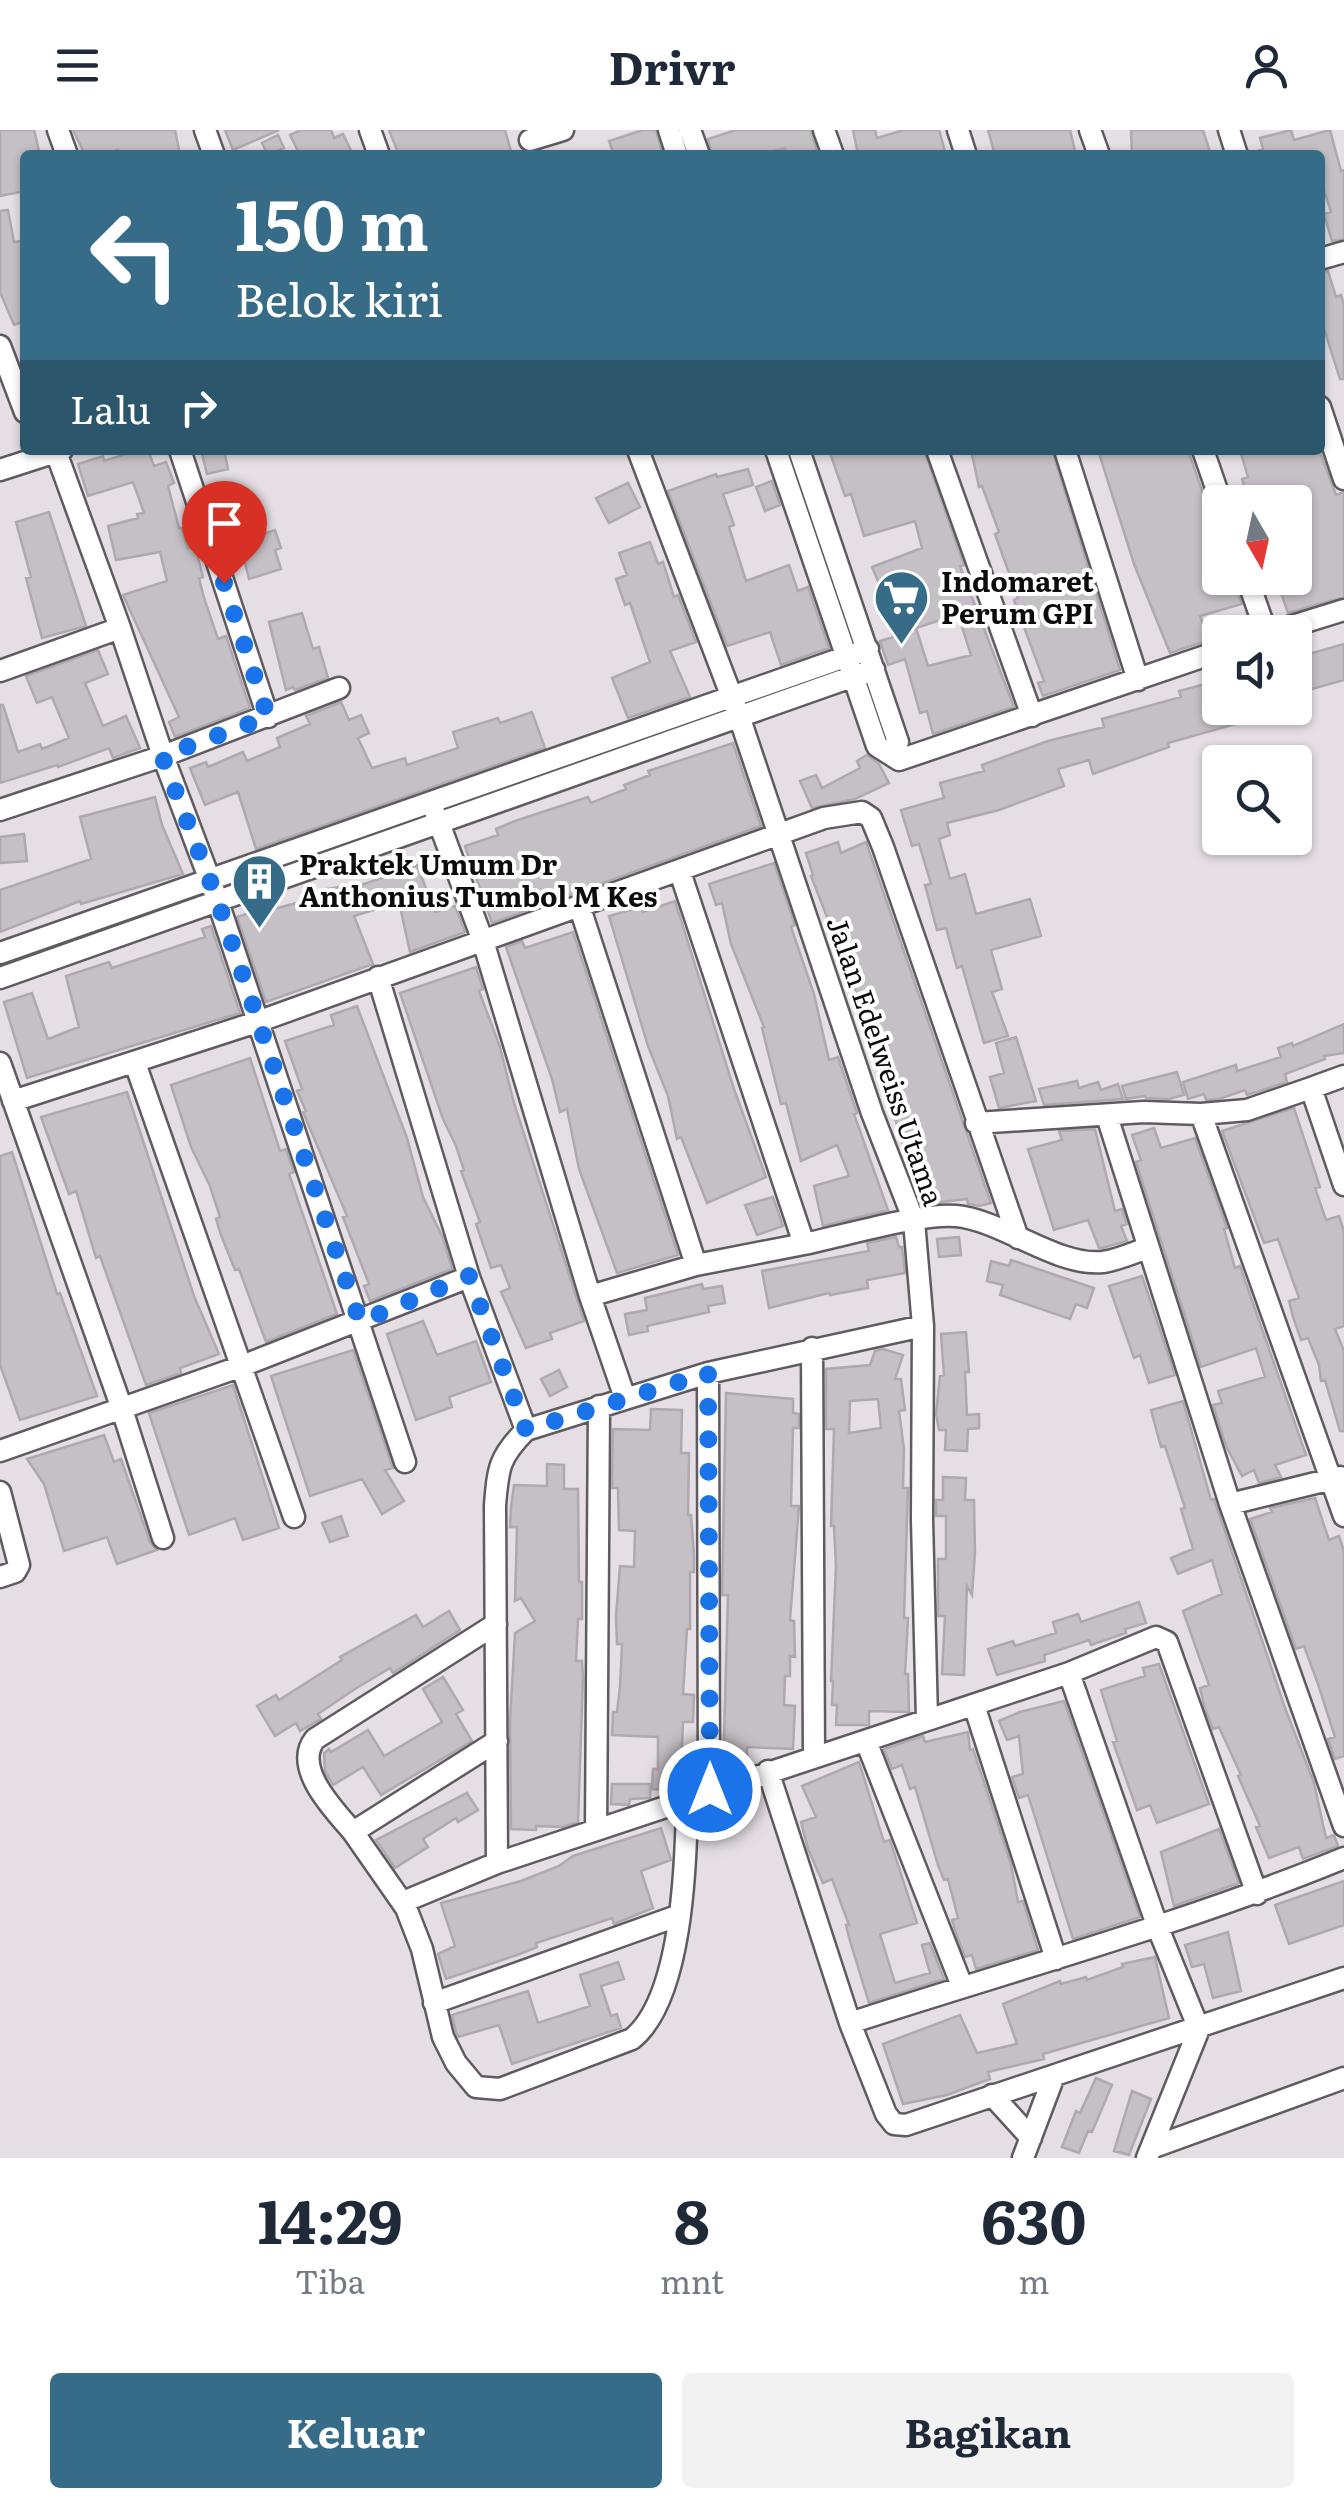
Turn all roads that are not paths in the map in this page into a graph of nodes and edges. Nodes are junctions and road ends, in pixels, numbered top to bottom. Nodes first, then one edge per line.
1 (562, 130) edge
2 (531, 142) edge
3 (0, 346) edge
4 (20, 399) edge
5 (1325, 421) edge
6 (42, 455) edge
7 (51, 455) edge
8 (182, 455) edge
9 (640, 455) edge
10 (778, 455) edge
11 (801, 455) edge
12 (939, 455) edge
13 (1067, 455) edge
14 (1205, 455) edge
15 (0, 470) edge
16 (1344, 480) edge
17 (1215, 485) edge
18 (1344, 610) edge
19 (1312, 620) edge
20 (120, 628) junction
21 (1202, 657) edge
22 (871, 659) junction
23 (850, 667) junction
24 (0, 671) edge
25 (1138, 680) junction
26 (339, 688) dead end
27 (735, 707) junction
28 (1032, 716) junction
29 (268, 717) junction
30 (892, 755) junction
31 (162, 756) junction
32 (432, 804) junction
33 (0, 810) edge
34 (440, 824) junction
35 (778, 835) junction
36 (680, 872) junction
37 (209, 879) junction
38 (217, 899) junction
39 (580, 908) junction
40 (483, 941) junction
41 (0, 953) edge
42 (378, 977) junction
43 (0, 978) edge
44 (256, 1022) junction
45 (0, 1063) edge
46 (136, 1064) junction
47 (1344, 1076) edge
48 (1311, 1088) junction
49 (13, 1101) junction
50 (1202, 1114) junction
51 (1106, 1116) junction
52 (976, 1123) junction
53 (1344, 1186) edge
54 (914, 1221) junction
55 (1018, 1238) junction
56 (804, 1244) junction
57 (1148, 1248) junction
58 (696, 1265) junction
59 (469, 1276) junction
60 (590, 1296) junction
61 (360, 1322) junction
62 (922, 1326) junction
63 (812, 1348) junction
64 (242, 1366) junction
65 (708, 1373) junction
66 (625, 1398) junction
67 (121, 1406) junction
68 (599, 1406) junction
69 (526, 1430) junction
70 (0, 1450) edge
71 (404, 1462) dead end
72 (1337, 1477) edge
73 (0, 1492) edge
74 (1230, 1504) junction
75 (1344, 1516) edge
76 (294, 1518) dead end
77 (163, 1538) dead end
78 (0, 1577) edge
79 (496, 1624) junction
80 (1069, 1673) junction
81 (974, 1705) junction
82 (927, 1720) junction
83 (496, 1740) junction
84 (866, 1741) junction
85 (814, 1757) junction
86 (768, 1771) junction
87 (710, 1790) junction
88 (688, 1802) junction
89 (1344, 1826) edge
90 (596, 1830) junction
91 (354, 1832) junction
92 (1344, 1858) edge
93 (497, 1863) junction
94 (1257, 1894) junction
95 (403, 1902) junction
96 (677, 1916) junction
97 (1158, 1928) junction
98 (1056, 1959) junction
99 (1344, 1978) edge
100 (962, 1986) junction
101 (434, 2003) junction
102 (850, 2024) junction
103 (1198, 2029) junction
104 (1054, 2076) junction
105 (1344, 2078) edge
106 (992, 2095) junction
107 (1027, 2148) edge
108 (1149, 2153) edge

1 - 2 street
3 - 4 street
5 - 16 street
6 - 15 street
7 - 20 street
8 - 29 street
9 - 27 street, Jalan Edelweiss Utama
10 - 23 street
11 - 22 street
12 - 28 street
13 - 25 street
14 - 17 street
18 - 19 street
20 - 24 street
20 - 31 street
21 - 25 street
22 - 23 street
22 - 30 street
23 - 27 street
23 - 30 street
25 - 28 street
26 - 29 street
27 - 32 street
27 - 34 street
27 - 35 street, Jalan Edelweiss Utama
28 - 30 street
29 - 31 street
31 - 33 street
31 - 37 street
32 - 34 street
32 - 37 street
34 - 38 street
34 - 40 street
35 - 36 street
35 - 52 street
35 - 54 street, Jalan Edelweiss Utama
36 - 39 street
36 - 56 street
37 - 38 street
37 - 41 street
38 - 43 street
38 - 44 street
39 - 40 street
39 - 58 street
40 - 42 street
40 - 60 street
42 - 44 street
42 - 59 street
44 - 46 street
44 - 61 street
45 - 49 street
46 - 49 street
46 - 64 street
47 - 48 street
48 - 50 street
48 - 53 street
49 - 67 street
50 - 51 street
50 - 72 street
51 - 52 street
51 - 57 street
52 - 55 street
54 - 55 street
54 - 56 street
54 - 62 street, Jalan Edelweiss Utama
55 - 57 street
56 - 58 street
57 - 74 street
58 - 60 street
59 - 61 street
59 - 69 street
60 - 66 street
61 - 64 street
61 - 71 street
62 - 63 street
62 - 82 street, Jalan Edelweiss Utama
63 - 65 street
63 - 85 street
64 - 67 street
64 - 76 street
65 - 66 street
65 - 87 street
66 - 68 street
67 - 70 street
67 - 77 street
68 - 69 street
68 - 90 street
69 - 79 street
72 - 74 street
72 - 75 street
73 - 78 street
74 - 89 street
79 - 83 street
79 - 91 street
80 - 81 street
80 - 94 street
80 - 97 street
81 - 82 street
81 - 98 street
82 - 84 street
83 - 91 street
83 - 93 street
84 - 85 street
84 - 100 street
85 - 86 street
86 - 87 street
86 - 102 street
87 - 88 street
88 - 90 street
88 - 96 street
90 - 93 street
91 - 95 street
92 - 94 street
93 - 95 street
94 - 97 street
95 - 101 street
96 - 101 street
96 - 101 street
97 - 98 street
97 - 103 street
98 - 100 street
99 - 103 street
100 - 102 street
102 - 106 street
103 - 104 street
103 - 108 street
104 - 106 street
104 - 107 street
105 - 108 street
106 - 107 street

